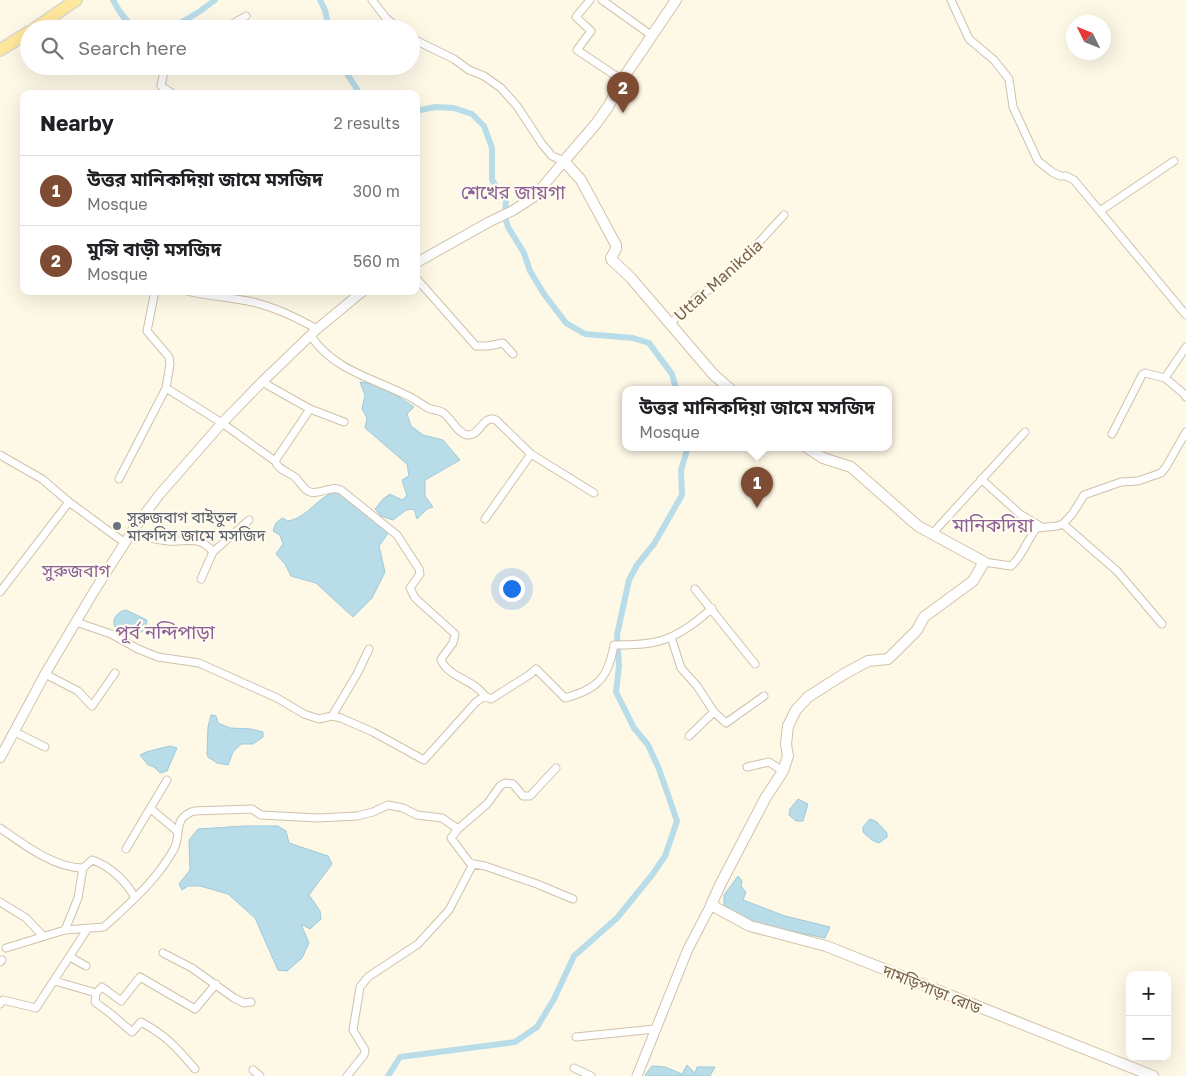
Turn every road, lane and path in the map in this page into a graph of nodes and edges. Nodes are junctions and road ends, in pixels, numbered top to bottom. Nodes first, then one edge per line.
1 (76, 0) edge
2 (372, 0) edge
3 (590, 0) edge
4 (602, 0) edge
5 (676, 0) edge
6 (951, 0) edge
7 (246, 16) dead end
8 (47, 20) edge
9 (239, 20) edge
10 (388, 20) edge
11 (651, 35) junction
12 (20, 38) edge
13 (420, 43) edge
14 (0, 50) edge
15 (163, 75) edge
16 (622, 80) junction
17 (167, 90) edge
18 (564, 161) junction
19 (1174, 161) dead end
20 (1100, 211) junction
21 (784, 215) dead end
22 (420, 261) edge
23 (420, 283) edge
24 (155, 295) edge
25 (203, 295) edge
26 (358, 295) edge
27 (1186, 315) edge
28 (670, 324) junction
29 (317, 329) junction
30 (311, 336) junction
31 (1186, 348) edge
32 (513, 354) dead end
33 (1165, 378) junction
34 (262, 382) junction
35 (727, 386) edge
36 (166, 388) junction
37 (1186, 398) edge
38 (310, 409) junction
39 (344, 422) dead end
40 (222, 423) junction
41 (1025, 432) dead end
42 (1186, 432) edge
43 (1112, 434) dead end
44 (812, 451) edge
45 (531, 454) junction
46 (0, 455) edge
47 (275, 461) junction
48 (119, 479) dead end
49 (981, 479) junction
50 (594, 493) dead end
51 (69, 502) junction
52 (485, 519) dead end
53 (248, 520) dead end
54 (1063, 524) junction
55 (1040, 526) junction
56 (133, 530) junction
57 (932, 534) junction
58 (125, 542) junction
59 (213, 552) junction
60 (984, 562) junction
61 (201, 579) dead end
62 (695, 589) dead end
63 (0, 592) edge
64 (712, 608) junction
65 (76, 622) junction
66 (1162, 624) dead end
67 (671, 637) junction
68 (369, 649) dead end
69 (755, 664) dead end
70 (114, 673) dead end
71 (45, 674) junction
72 (485, 696) junction
73 (764, 696) dead end
74 (714, 712) junction
75 (332, 716) junction
76 (15, 732) junction
77 (689, 736) dead end
78 (45, 747) dead end
79 (0, 758) edge
80 (747, 767) dead end
81 (556, 768) dead end
82 (783, 770) junction
83 (167, 780) dead end
84 (151, 809) junction
85 (0, 828) edge
86 (458, 828) junction
87 (177, 831) junction
88 (126, 849) dead end
89 (474, 864) junction
90 (83, 868) junction
91 (134, 898) junction
92 (573, 899) dead end
93 (0, 902) edge
94 (711, 906) junction
95 (88, 928) junction
96 (65, 930) junction
97 (44, 936) junction
98 (6, 948) dead end
99 (163, 953) dead end
100 (70, 957) junction
101 (86, 966) dead end
102 (54, 981) junction
103 (216, 984) junction
104 (96, 993) junction
105 (251, 1002) dead end
106 (0, 1004) edge
107 (655, 1029) junction
108 (576, 1037) dead end
109 (574, 1068) dead end
110 (195, 1069) dead end
111 (253, 1070) dead end
112 (260, 1076) edge
113 (347, 1076) edge
114 (591, 1076) edge
115 (637, 1076) edge
116 (1153, 1076) edge

1 - 8 main road
2 - 10 street
3 - 16 street
4 - 11 street
5 - 11 main road
6 - 20 street
7 - 9 street
11 - 16 main road
12 - 14 main road
13 - 18 street
15 - 17 street
16 - 18 main road
18 - 22 street
18 - 28 main road
19 - 20 street
20 - 27 street
21 - 28 street, Uttar Manikdia
23 - 32 street
24 - 36 street
25 - 29 street
26 - 29 street
28 - 35 main road, Uttar Manikdia
29 - 30 street
30 - 34 street
30 - 45 street
31 - 33 street
33 - 37 street
33 - 43 street
34 - 38 street
34 - 40 street
36 - 40 street
36 - 48 street
38 - 39 street
38 - 47 street
40 - 47 street
40 - 56 street
41 - 49 street
42 - 54 street
44 - 57 main road
45 - 50 street
45 - 52 street
46 - 51 street
47 - 72 street
49 - 55 street
49 - 57 street
51 - 58 street
51 - 63 street
53 - 59 street
54 - 55 street
54 - 66 street
55 - 60 street
56 - 58 street
56 - 59 street
57 - 60 main road
58 - 65 street
59 - 61 street
60 - 82 main road
62 - 64 street
64 - 67 street
64 - 69 street
65 - 71 street
65 - 75 street
67 - 72 street
67 - 74 street
68 - 75 street
70 - 71 street
71 - 76 street
72 - 75 street
73 - 74 street
74 - 77 street
76 - 78 street
76 - 79 street
80 - 82 street
81 - 86 street
82 - 94 main road
83 - 84 street
84 - 87 street
84 - 88 street
85 - 90 street
86 - 87 street
86 - 89 street
87 - 91 street
89 - 92 street
89 - 113 street
90 - 91 street
90 - 96 street
91 - 95 street
93 - 97 street
94 - 107 street
94 - 116 main road, দামড়িপাড়া রোড
95 - 96 street
95 - 100 street
96 - 97 street
97 - 98 street
99 - 103 street
100 - 101 street
100 - 102 street
102 - 104 street
102 - 106 street
103 - 104 street
103 - 105 street
104 - 110 street
107 - 108 street
107 - 115 street
109 - 114 street
111 - 112 street

